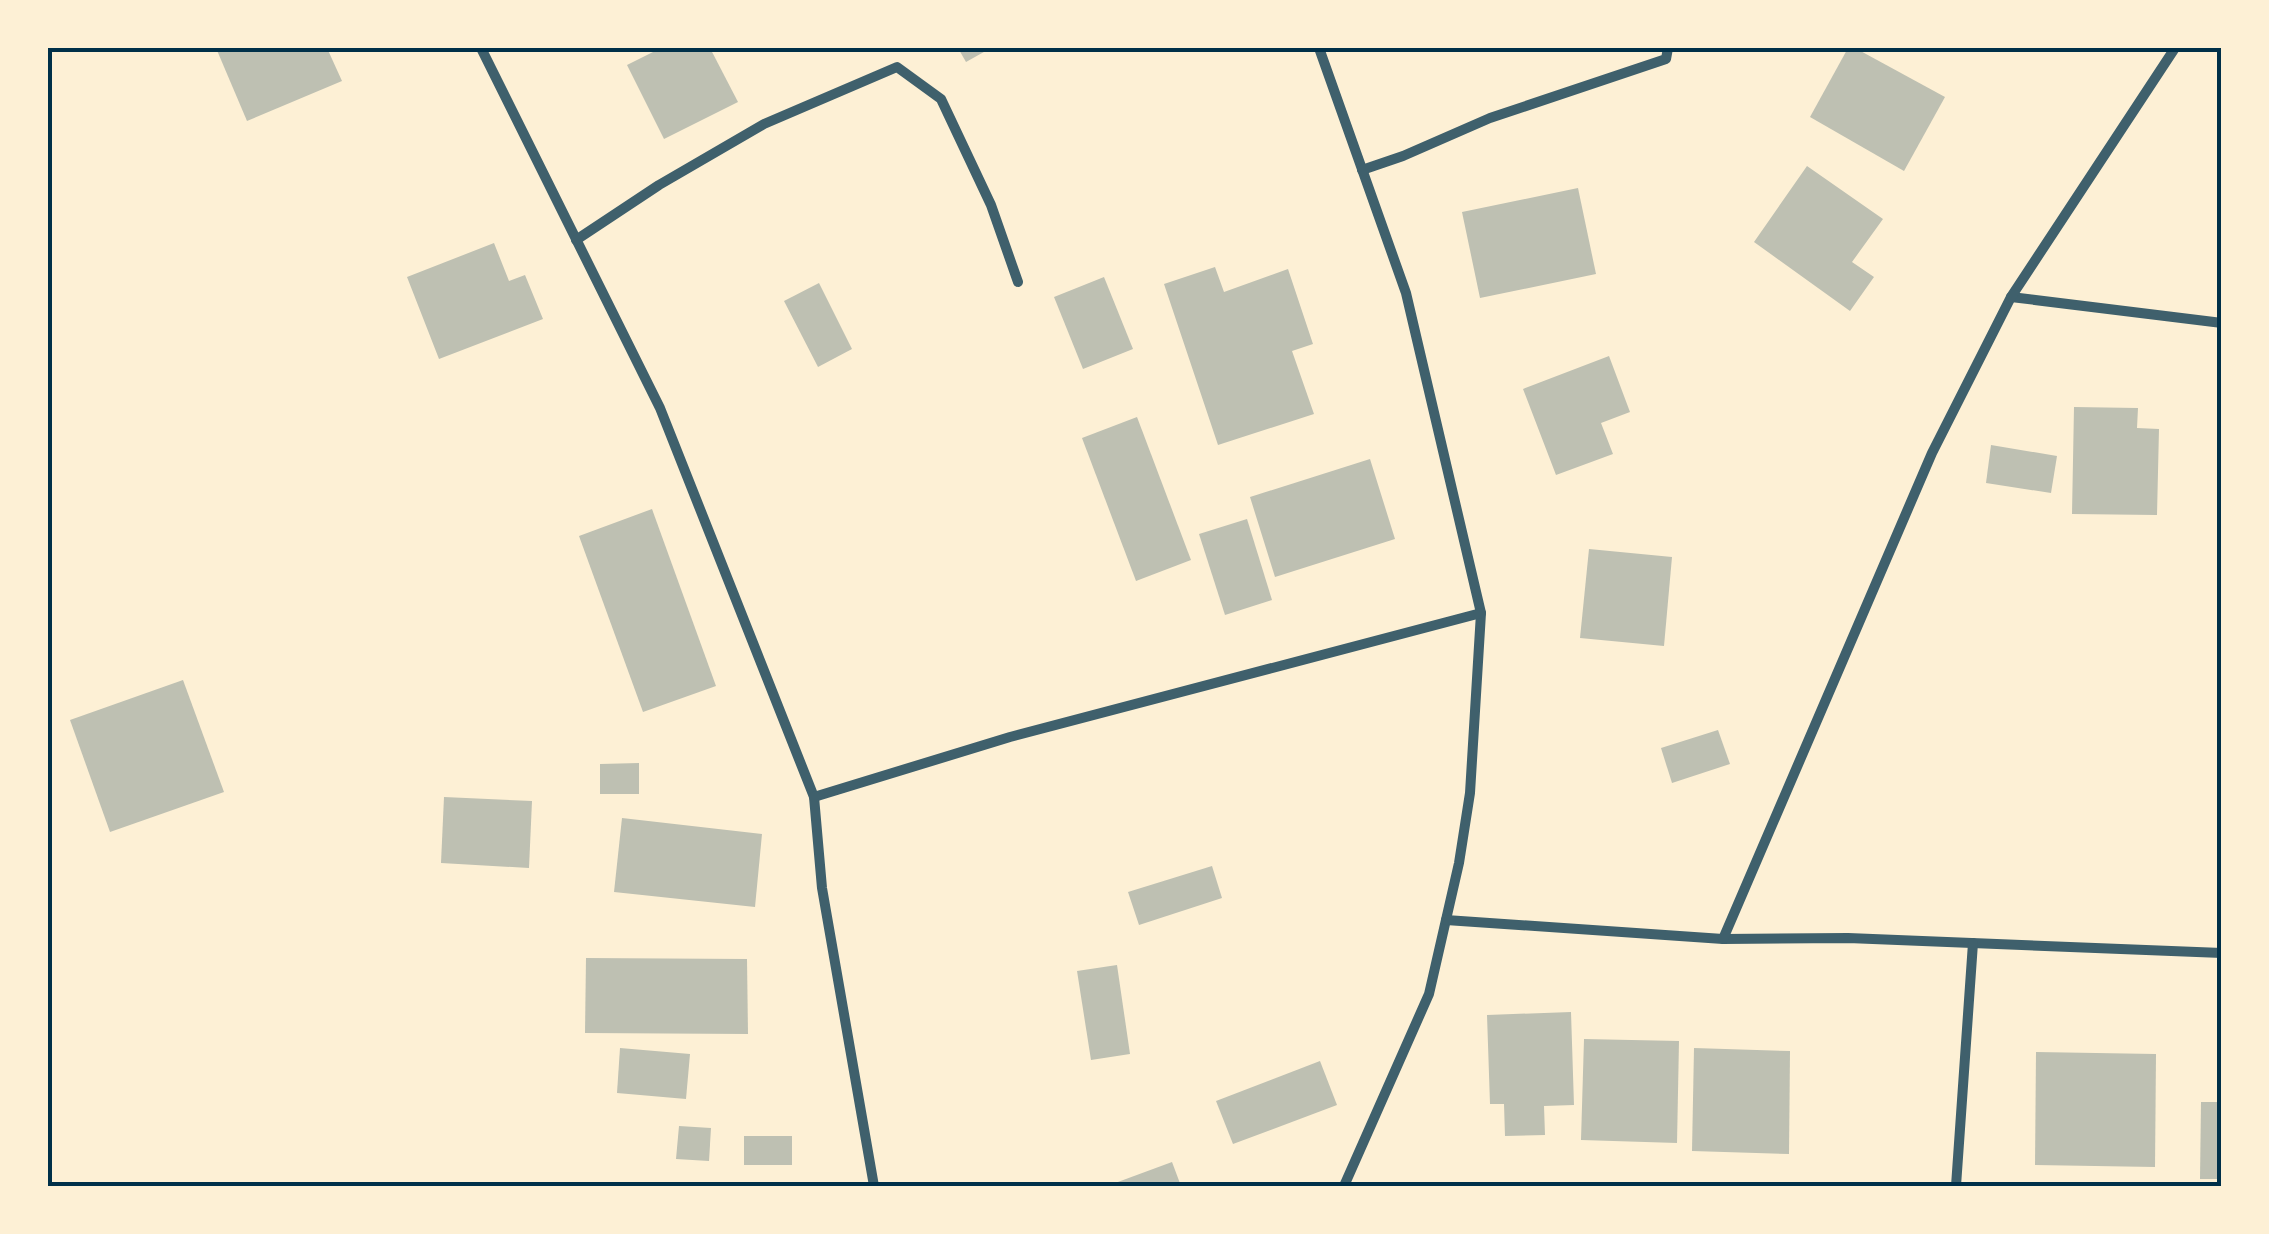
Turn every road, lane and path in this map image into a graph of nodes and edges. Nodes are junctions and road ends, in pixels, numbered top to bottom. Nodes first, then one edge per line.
1 (481, 48) edge
2 (1318, 48) edge
3 (1668, 48) edge
4 (2175, 48) edge
5 (1362, 170) junction
6 (576, 240) junction
7 (1018, 282) dead end
8 (2011, 296) junction
9 (2222, 323) edge
10 (1481, 613) junction
11 (814, 797) junction
12 (1446, 920) junction
13 (1723, 939) junction
14 (1973, 943) junction
15 (2222, 953) edge
16 (874, 1186) edge
17 (1344, 1186) edge
18 (1956, 1186) edge

1 - 6 street
2 - 5 street
3 - 5 street
4 - 8 street
5 - 10 street
6 - 7 street
6 - 11 street
8 - 9 street
8 - 13 street
10 - 11 street
10 - 12 street
11 - 16 street
12 - 13 street
12 - 17 street
13 - 14 street
14 - 15 street
14 - 18 street

